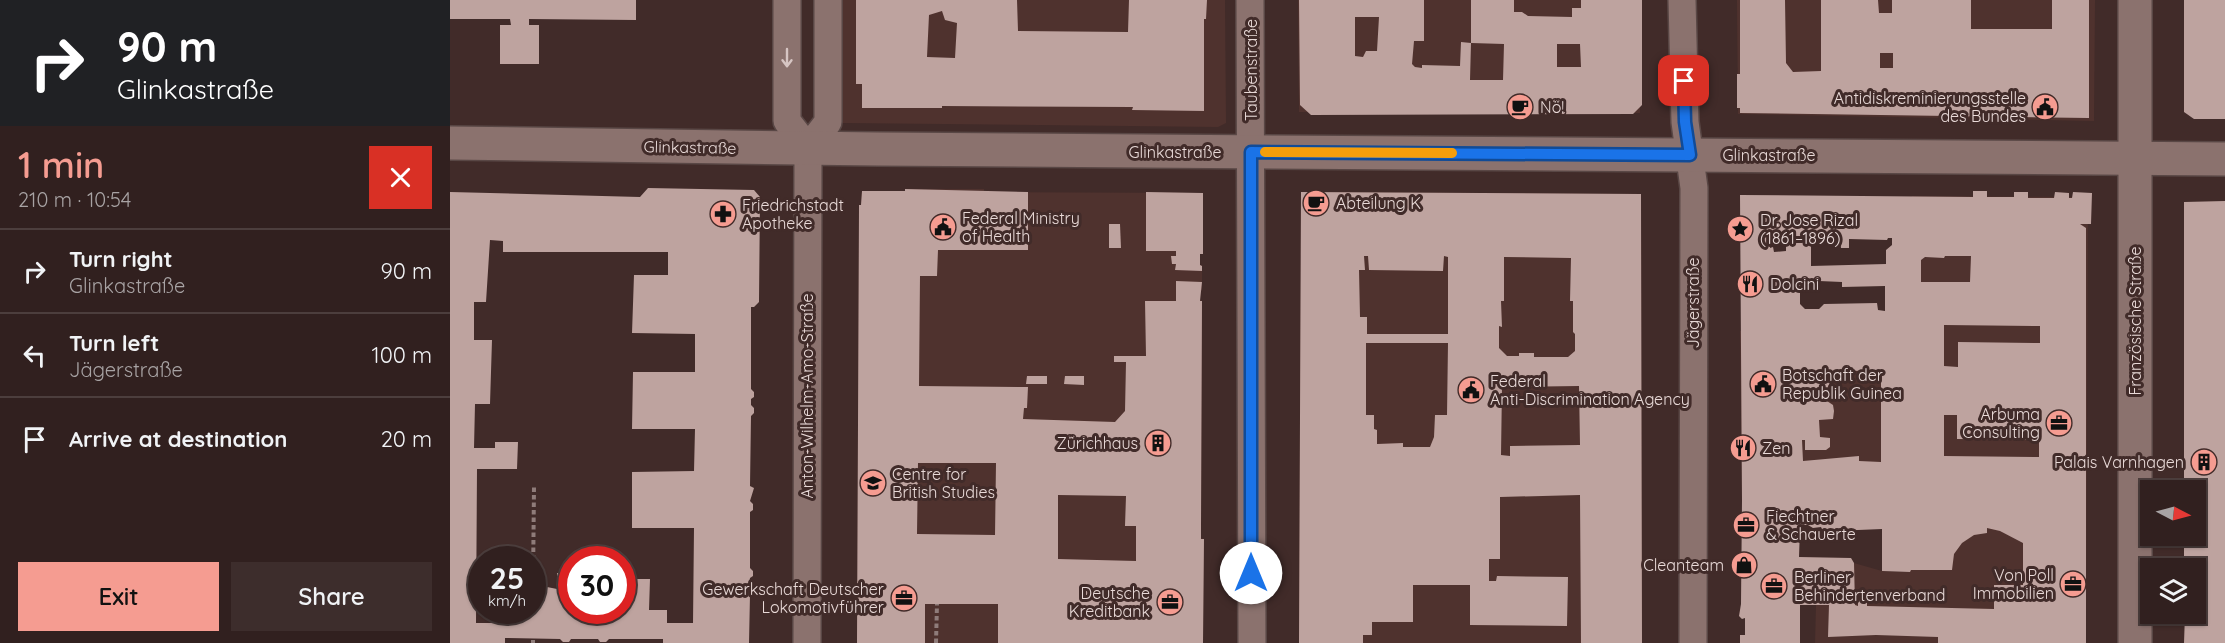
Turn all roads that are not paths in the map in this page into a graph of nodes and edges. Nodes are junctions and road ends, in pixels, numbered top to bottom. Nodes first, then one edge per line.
1 (787, 0) edge
2 (828, 0) edge
3 (1250, 0) edge
4 (1682, 0) edge
5 (2135, 0) edge
6 (450, 143) edge
7 (808, 148) junction
8 (1251, 152) junction
9 (1690, 155) junction
10 (2135, 158) junction
11 (2225, 159) edge
12 (807, 643) edge
13 (1251, 643) edge
14 (1693, 643) edge
15 (2135, 643) edge

1 -> 7 street
2 - 7 street
3 - 8 street, Taubenstraße
4 - 9 street, Jägerstraße
5 - 10 street, Französische Straße
6 - 7 street, Glinkastraße
7 - 8 street, Glinkastraße
7 - 12 street, Anton-Wilhelm-Amo-Straße
8 - 9 street, Glinkastraße
8 - 13 street, Taubenstraße
9 - 10 street, Glinkastraße
9 - 14 street, Jägerstraße
10 - 11 street, Glinkastraße
10 - 15 street, Französische Straße

